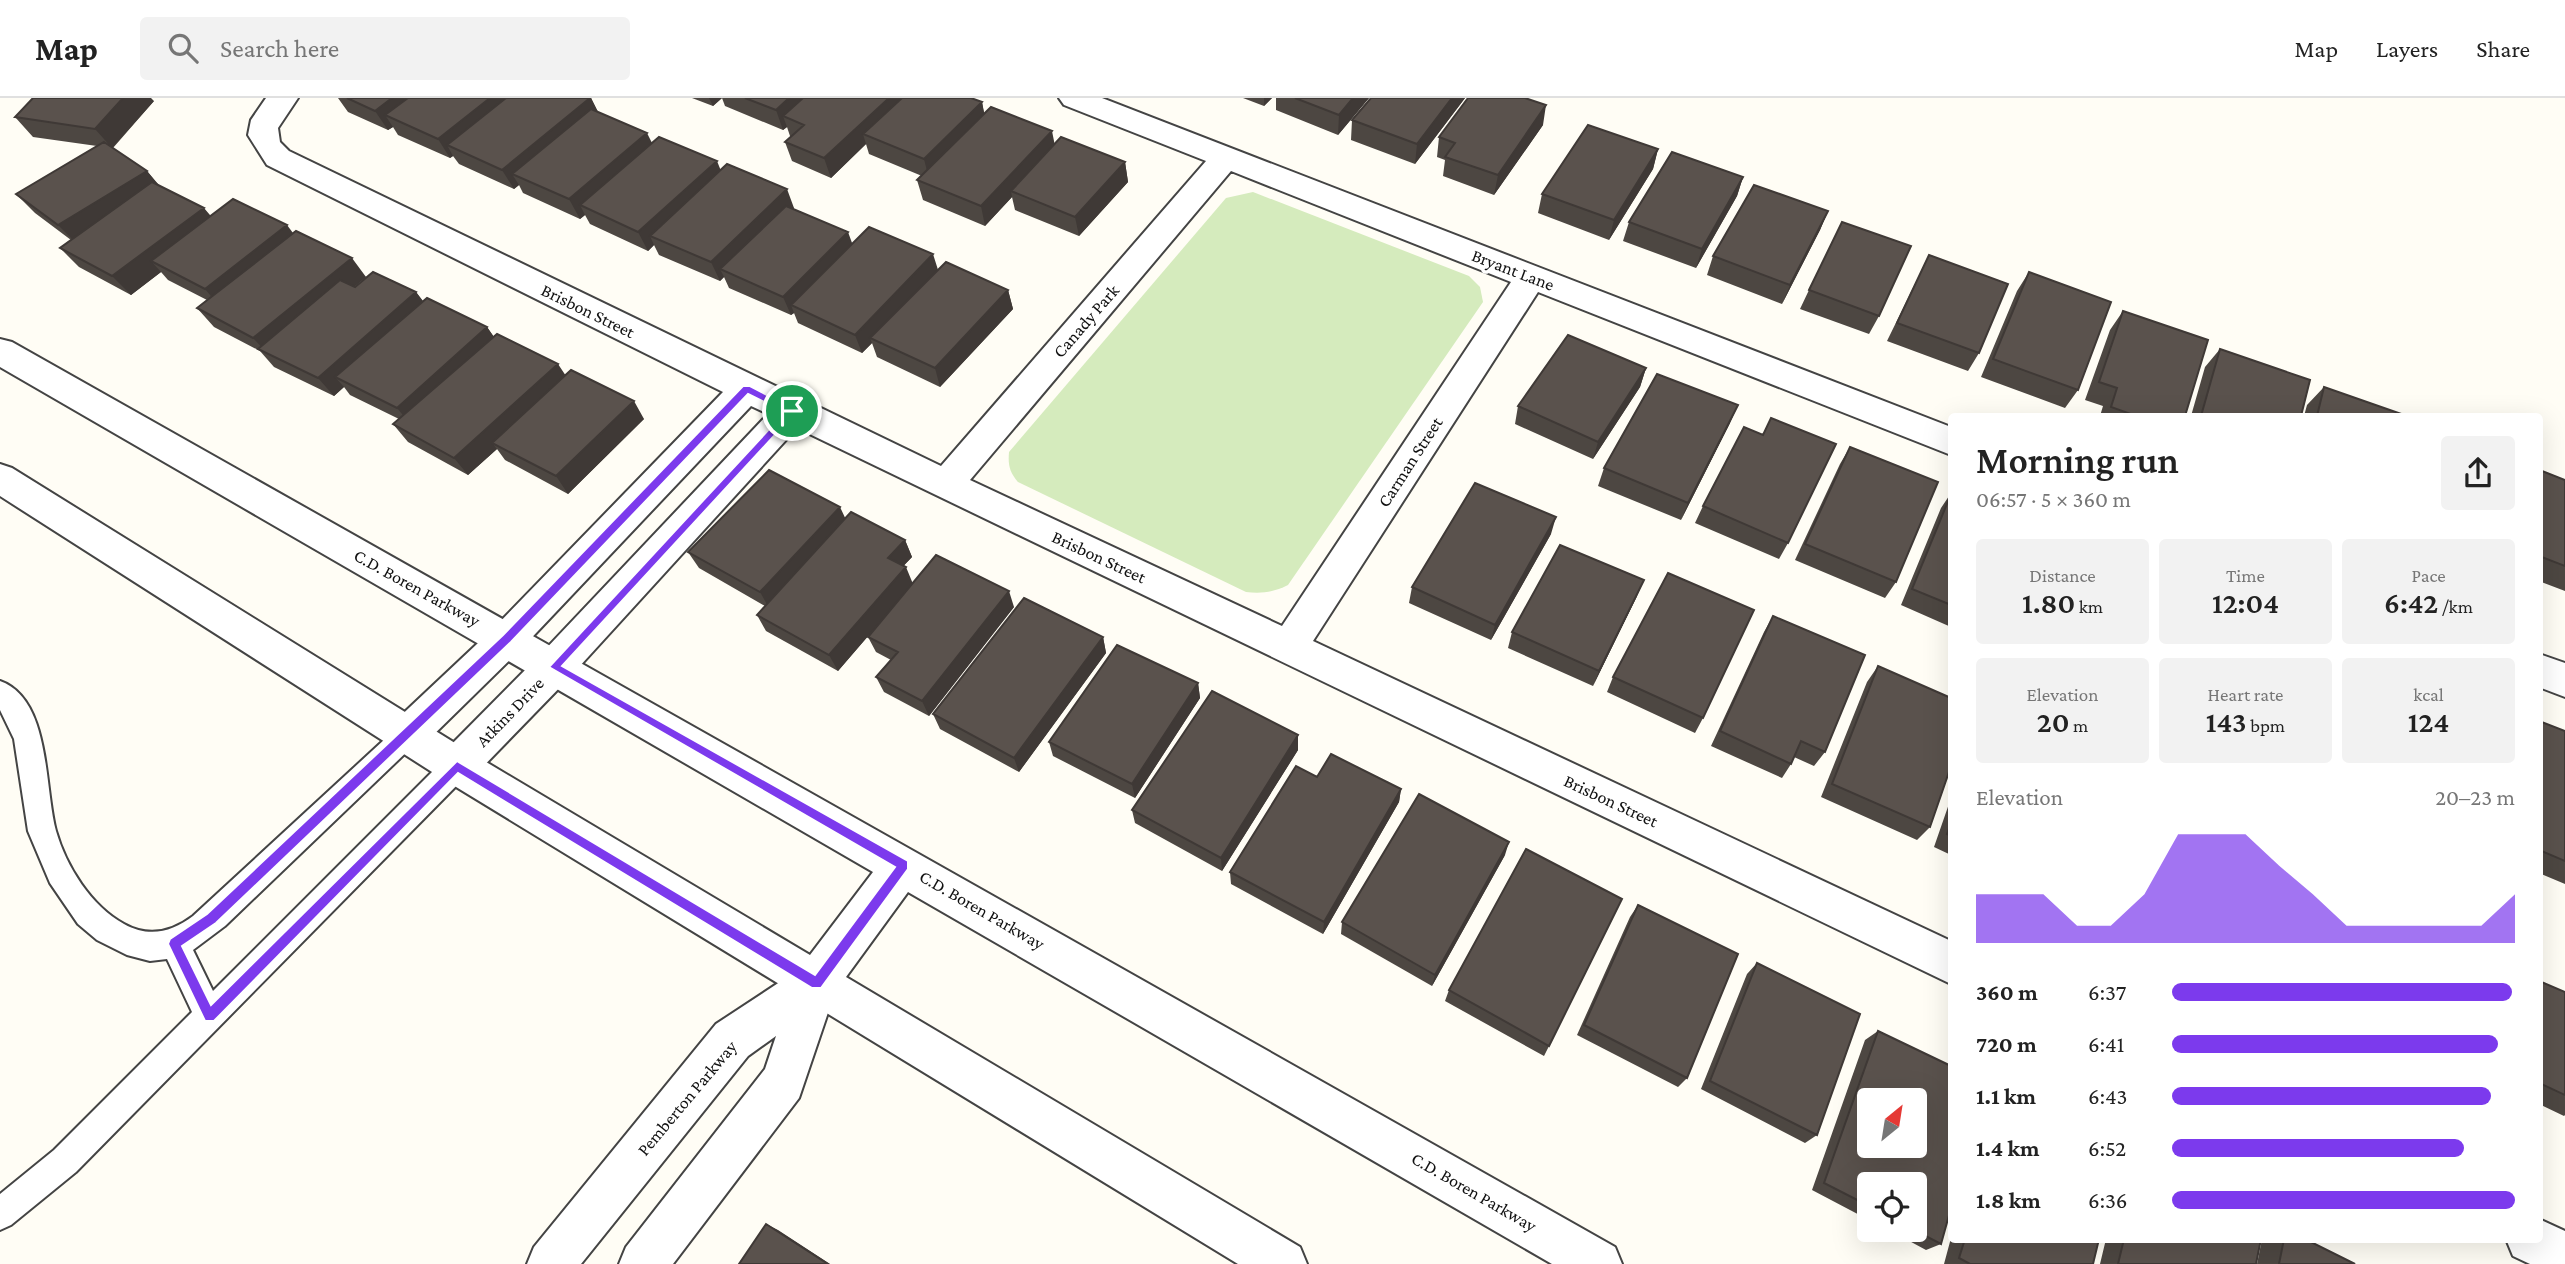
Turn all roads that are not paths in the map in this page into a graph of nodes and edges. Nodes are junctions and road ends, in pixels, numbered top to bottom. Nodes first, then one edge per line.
1 (283, 98) edge
2 (1074, 98) edge
3 (1226, 158) junction
4 (1531, 277) junction
5 (0, 351) edge
6 (747, 389) junction
7 (792, 411) junction
8 (1948, 440) edge
9 (0, 478) edge
10 (946, 484) junction
11 (507, 639) junction
12 (1289, 647) junction
13 (554, 667) junction
14 (2543, 672) edge
15 (2565, 680) edge
16 (0, 692) edge
17 (407, 735) junction
18 (457, 766) junction
19 (903, 865) junction
20 (175, 944) junction
21 (1948, 962) edge
22 (816, 984) junction
23 (209, 1016) junction
24 (0, 1214) edge
25 (2538, 1243) edge
26 (2565, 1256) edge
27 (551, 1264) edge
28 (643, 1264) edge
29 (1283, 1264) edge
30 (1598, 1264) edge

1 - 6 street, Brisbon Street
2 - 3 street, Bryant Lane
3 - 4 street, Bryant Lane
3 - 10 street, Canady Park
4 - 8 street, Bryant Lane
4 - 12 street, Carman Street
5 - 11 street, C.D. Boren Parkway
6 - 7 street, Brisbon Street
6 - 11 street
7 - 10 street, Brisbon Street
7 - 13 street, Atkins Drive
9 - 17 street
10 - 12 street, Brisbon Street
11 - 13 street, C.D. Boren Parkway
11 - 17 street
12 - 21 street, Brisbon Street
13 - 18 street, Atkins Drive
13 - 19 street, C.D. Boren Parkway
14 - 15 street
16 - 20 lane
17 - 18 street
17 - 20 lane
18 - 22 street
18 - 23 lane
19 - 22 street
19 - 30 street, C.D. Boren Parkway
20 - 23 lane
22 - 27 street, Pemberton Parkway
22 - 28 street
22 - 29 street
23 - 24 lane
25 - 26 street

